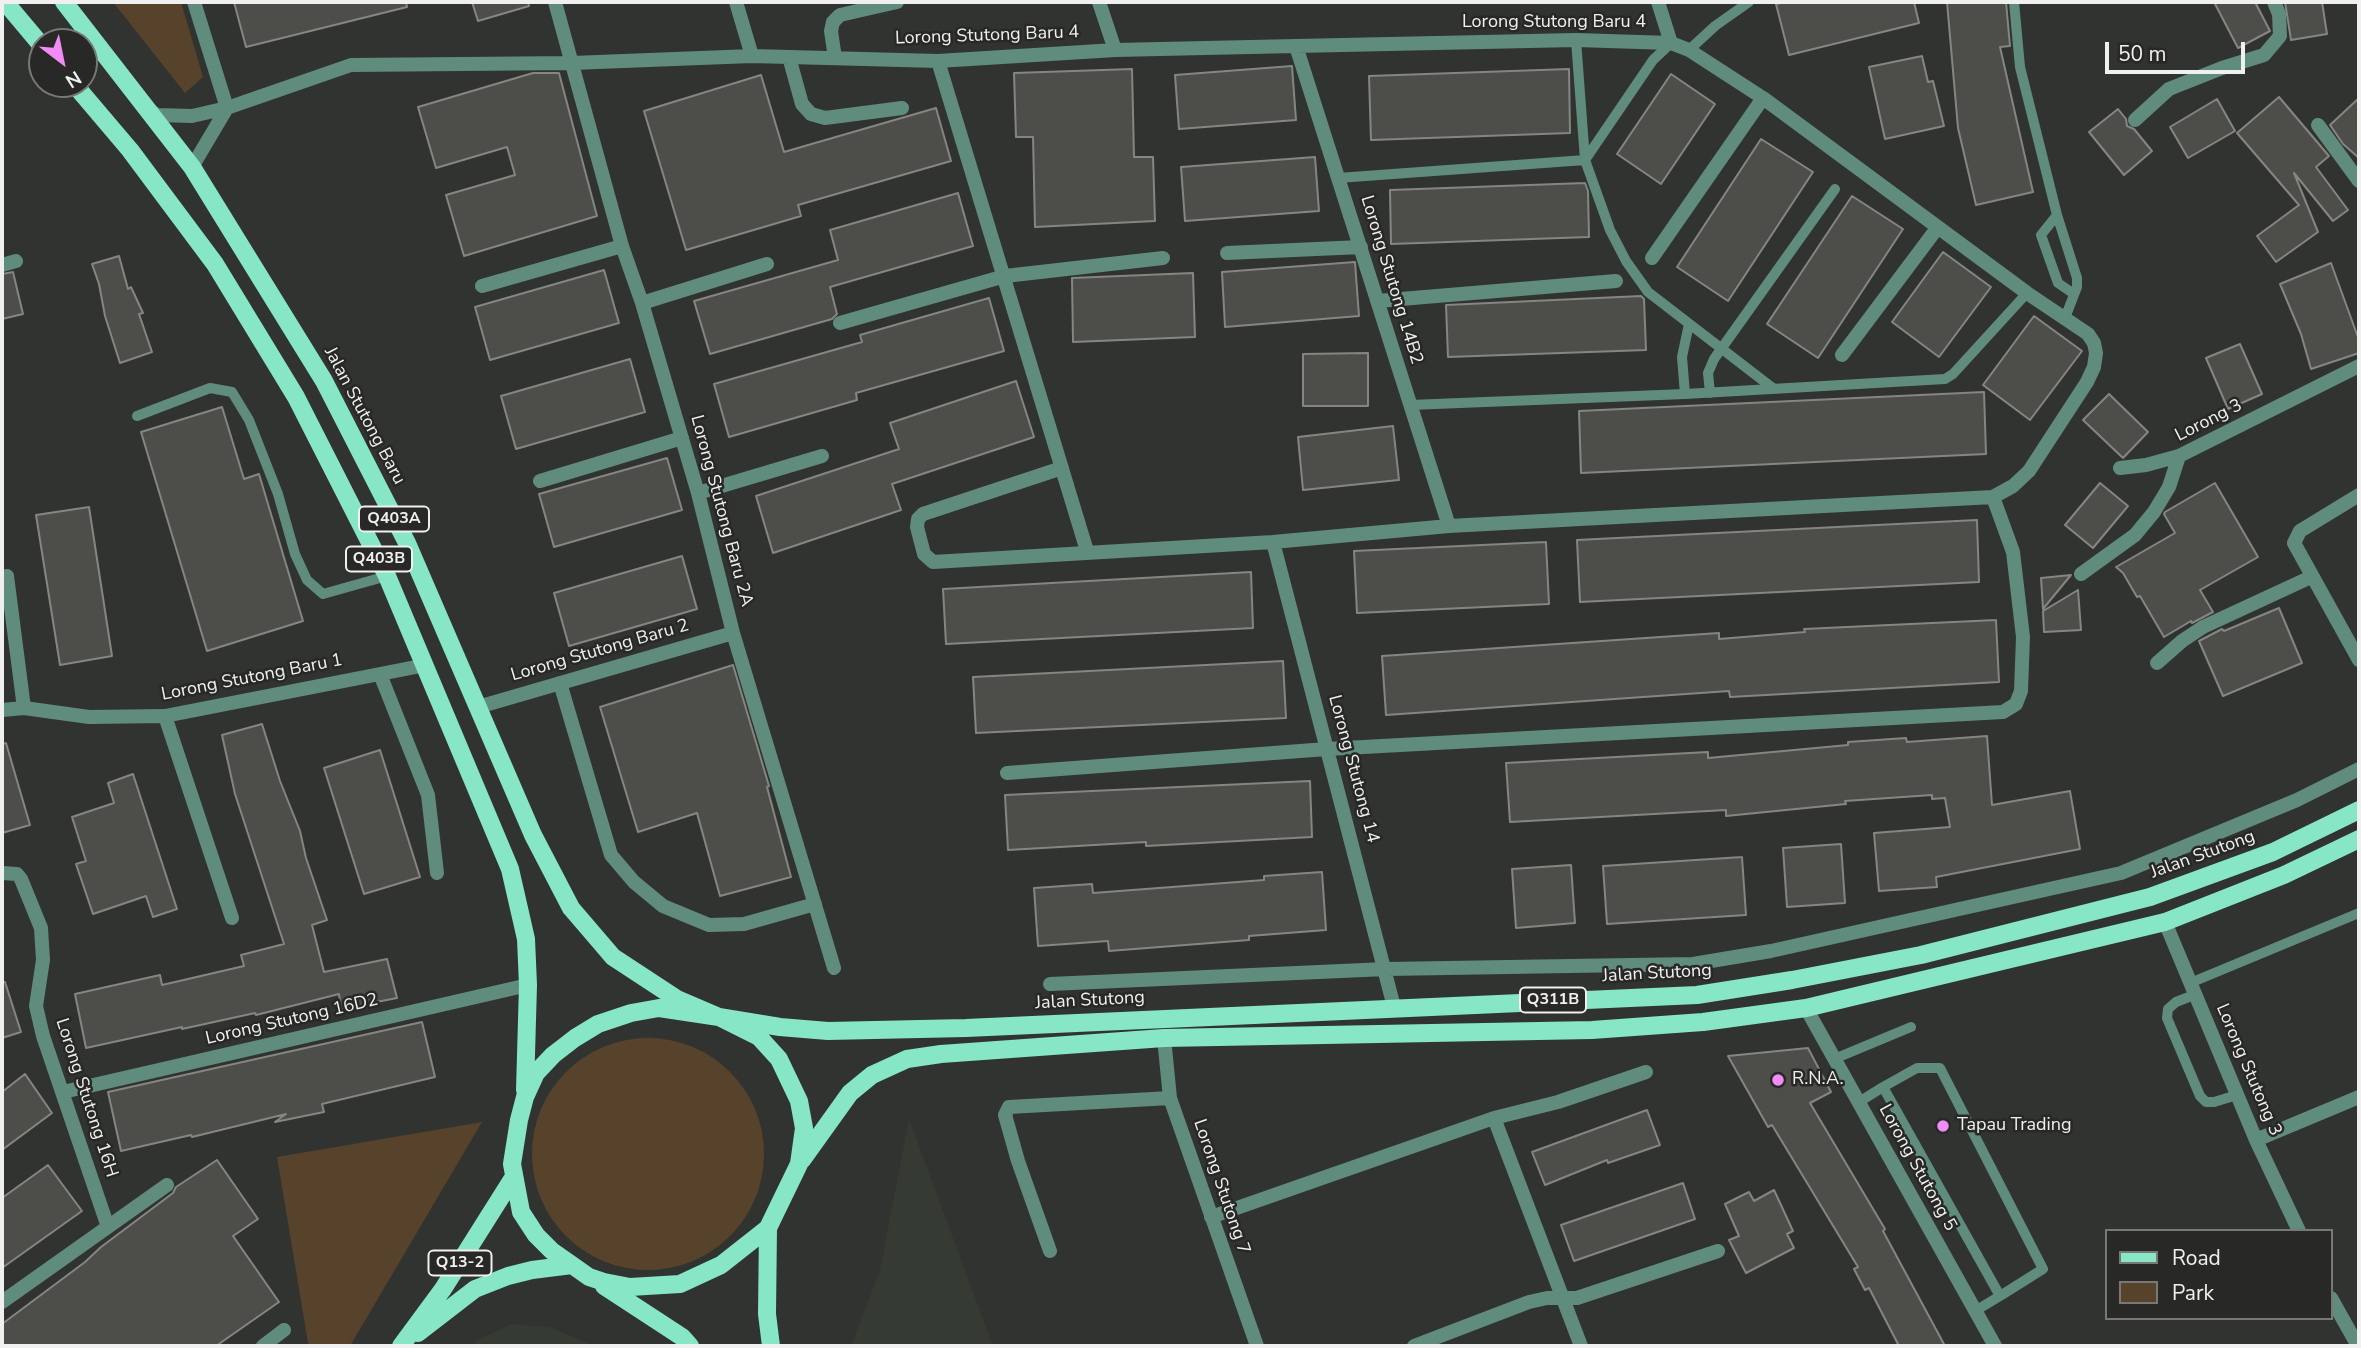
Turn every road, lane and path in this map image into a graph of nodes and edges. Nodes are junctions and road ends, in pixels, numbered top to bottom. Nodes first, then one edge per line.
1 (5, 2) edge
2 (64, 2) edge
3 (194, 2) edge
4 (555, 2) edge
5 (736, 2) edge
6 (897, 2) edge
7 (1099, 2) edge
8 (1658, 2) edge
9 (1749, 2) edge
10 (2014, 2) edge
11 (2274, 2) edge
12 (28, 29) edge
13 (1576, 40) junction
14 (1671, 43) junction
15 (1296, 46) junction
16 (1115, 50) junction
17 (1689, 50) junction
18 (752, 56) junction
19 (789, 57) junction
20 (835, 58) junction
21 (938, 61) junction
22 (572, 63) junction
23 (86, 98) edge
24 (1763, 98) junction
25 (146, 108) junction
26 (228, 108) junction
27 (902, 108) dead end
28 (2135, 120) dead end
29 (2318, 125) dead end
30 (1585, 160) junction
31 (192, 167) junction
32 (1338, 178) junction
33 (2359, 181) edge
34 (1835, 189) dead end
35 (2057, 215) junction
36 (1938, 227) junction
37 (622, 246) junction
38 (1361, 247) junction
39 (1227, 253) dead end
40 (1163, 258) dead end
41 (1652, 258) dead end
42 (766, 264) dead end
43 (1005, 276) junction
44 (1616, 281) dead end
45 (482, 286) dead end
46 (2027, 293) junction
47 (2074, 294) junction
48 (1377, 301) junction
49 (642, 303) junction
50 (2065, 318) junction
51 (840, 323) dead end
52 (1689, 324) junction
53 (1723, 348) junction
54 (1842, 355) dead end
55 (2359, 366) edge
56 (1774, 389) junction
57 (1710, 393) junction
58 (1685, 394) junction
59 (1410, 405) junction
60 (137, 416) dead end
61 (682, 438) junction
62 (2179, 456) junction
63 (822, 457) dead end
64 (1062, 468) junction
65 (2120, 468) dead end
66 (540, 481) dead end
67 (698, 493) junction
68 (2359, 495) edge
69 (1993, 497) junction
70 (1449, 526) junction
71 (1273, 542) junction
72 (1087, 551) junction
73 (2081, 574) dead end
74 (6, 576) dead end
75 (387, 576) junction
76 (2311, 577) junction
77 (733, 633) junction
78 (2359, 660) edge
79 (2157, 663) dead end
80 (426, 665) junction
81 (380, 674) junction
82 (560, 683) junction
83 (478, 707) junction
84 (24, 708) junction
85 (2, 710) edge
86 (164, 716) junction
87 (1328, 749) junction
88 (2359, 769) edge
89 (1007, 773) dead end
90 (2359, 810) edge
91 (2359, 839) edge
92 (2, 873) edge
93 (437, 873) dead end
94 (815, 904) junction
95 (2359, 913) edge
96 (232, 918) dead end
97 (2165, 922) junction
98 (834, 968) dead end
99 (1386, 968) junction
100 (1049, 984) dead end
101 (528, 985) junction
102 (2192, 989) junction
103 (1394, 1007) junction
104 (1806, 1008) junction
105 (719, 1017) junction
106 (1911, 1027) dead end
107 (1164, 1038) junction
108 (1834, 1059) junction
109 (1646, 1072) dead end
110 (1883, 1087) junction
111 (64, 1092) junction
112 (2237, 1095) junction
113 (525, 1097) junction
114 (2359, 1097) edge
115 (1170, 1098) junction
116 (1859, 1102) junction
117 (1494, 1118) junction
118 (2256, 1140) junction
119 (799, 1164) junction
120 (513, 1178) junction
121 (167, 1185) dead end
122 (1211, 1217) junction
123 (108, 1227) junction
124 (768, 1228) junction
125 (2298, 1229) edge
126 (1050, 1251) dead end
127 (1718, 1251) dead end
128 (572, 1265) junction
129 (589, 1277) junction
130 (2000, 1296) junction
131 (1563, 1298) junction
132 (2, 1302) edge
133 (2333, 1302) edge
134 (1975, 1311) junction
135 (284, 1330) dead end
136 (263, 1346) edge
137 (401, 1346) edge
138 (690, 1346) edge
139 (771, 1346) edge
140 (1257, 1346) edge
141 (1414, 1346) edge
142 (1581, 1346) edge
143 (1994, 1346) edge
144 (2358, 1346) edge

1 - 12 main road
2 - 25 main road, Jalan Stutong Baru / Q403A
3 - 26 street
4 - 22 street, Lorong Stutong Baru 2A
5 - 18 street
6 - 20 street
7 - 16 street
8 - 14 street
9 - 17 lane
10 - 35 lane
11 - 28 street
13 - 14 street, Lorong Stutong Baru 4
13 - 15 street, Lorong Stutong Baru 4
13 - 30 lane
14 - 17 street, Lorong Stutong Baru 4
14 - 30 lane
15 - 16 street, Lorong Stutong Baru 4
15 - 32 street, Lorong Stutong 14B2
16 - 21 street, Lorong Stutong Baru 4
17 - 24 street, Lorong Stutong Baru 4
18 - 19 street, Lorong Stutong Baru 4
18 - 22 street, Lorong Stutong Baru 4
19 - 20 street, Lorong Stutong Baru 4
19 - 27 street
20 - 21 street, Lorong Stutong Baru 4
21 - 43 street
22 - 26 street, Lorong Stutong Baru 4
22 - 37 street, Lorong Stutong Baru 2A
23 - 75 main road, Q403B
24 - 36 street, Lorong Stutong Baru 4
24 - 41 street
25 - 26 street, Lorong Stutong Baru 4
25 - 31 main road, Jalan Stutong Baru / Q403A
26 - 31 street
29 - 33 street
30 - 32 lane
30 - 52 lane
31 - 83 main road, Jalan Stutong Baru / Q403A
32 - 38 street, Lorong Stutong 14B2
34 - 53 lane
35 - 47 lane
35 - 47 lane
36 - 46 street, Lorong Stutong Baru 4
36 - 54 street
37 - 45 street
37 - 49 street, Lorong Stutong Baru 2A
38 - 39 street
38 - 48 street, Lorong Stutong 14B2
40 - 43 street
42 - 49 street
43 - 51 street
43 - 64 street
44 - 48 street
46 - 50 street, Lorong Stutong Baru 4
46 - 56 lane
47 - 50 lane
48 - 59 street, Lorong Stutong 14B2
49 - 61 street, Lorong Stutong Baru 2A
50 - 69 street, Lorong Stutong Baru 4
52 - 53 lane
52 - 58 lane
53 - 56 lane
53 - 57 lane
55 - 62 street, Lorong 3
56 - 57 lane
57 - 58 lane
58 - 59 lane
59 - 70 street, Lorong Stutong 14B2
60 - 75 lane
61 - 66 street
61 - 67 street, Lorong Stutong Baru 2A
62 - 65 street
62 - 73 street, Lorong 3
63 - 67 street
64 - 72 street
64 - 72 street
67 - 77 street, Lorong Stutong Baru 2A
68 - 76 street
69 - 70 street
69 - 87 street
70 - 71 street
71 - 72 street
71 - 87 street, Lorong Stutong 14
74 - 84 street
75 - 80 main road, Q403B
76 - 78 street
76 - 79 street
77 - 82 street, Lorong Stutong Baru 2
77 - 94 street, Lorong Stutong Baru 2A
80 - 81 street, Lorong Stutong Baru 1
80 - 101 main road, Q403B
81 - 86 street, Lorong Stutong Baru 1
81 - 93 street
82 - 83 street, Lorong Stutong Baru 2
82 - 94 street
83 - 105 main road, Jalan Stutong Baru / Q403A
84 - 85 street, Lorong Stutong Baru 1
84 - 86 street, Lorong Stutong Baru 1
86 - 96 street
87 - 89 street
87 - 99 street, Lorong Stutong 14
88 - 99 street
90 - 103 main road, Jalan Stutong / Q311B
91 - 97 main road
92 - 111 street, Lorong Stutong 16H
94 - 98 street, Lorong Stutong Baru 2A
95 - 102 lane
97 - 102 street, Lorong Stutong 3
97 - 104 main road
99 - 100 street
99 - 103 street, Lorong Stutong 14
101 - 111 street, Lorong Stutong 16D2
101 - 113 main road, Q403B
102 - 112 street, Lorong Stutong 3
102 - 112 lane
103 - 105 main road, Jalan Stutong / Q311B
104 - 107 main road
104 - 108 street, Lorong Stutong 5
105 - 113 main road
105 - 119 main road
106 - 108 lane
107 - 115 street, Lorong Stutong 7
107 - 119 main road
108 - 116 street, Lorong Stutong 5
109 - 117 street
110 - 116 lane
110 - 130 lane
110 - 130 lane
111 - 123 street, Lorong Stutong 16H
112 - 118 street, Lorong Stutong 3
113 - 120 main road
114 - 118 street
115 - 122 street, Lorong Stutong 7
115 - 126 street
116 - 134 street, Lorong Stutong 5
117 - 122 street
117 - 131 street
118 - 125 street, Lorong Stutong 3
119 - 124 main road
120 - 128 main road
120 - 137 main road, Q13-2
121 - 123 street
122 - 140 street, Lorong Stutong 7
123 - 132 street
124 - 129 main road
124 - 139 main road
127 - 131 street
128 - 129 main road
128 - 137 main road, Q13-2
129 - 138 main road
130 - 134 lane
131 - 141 street
131 - 142 street
133 - 144 street
134 - 143 street, Lorong Stutong 5
135 - 136 street

